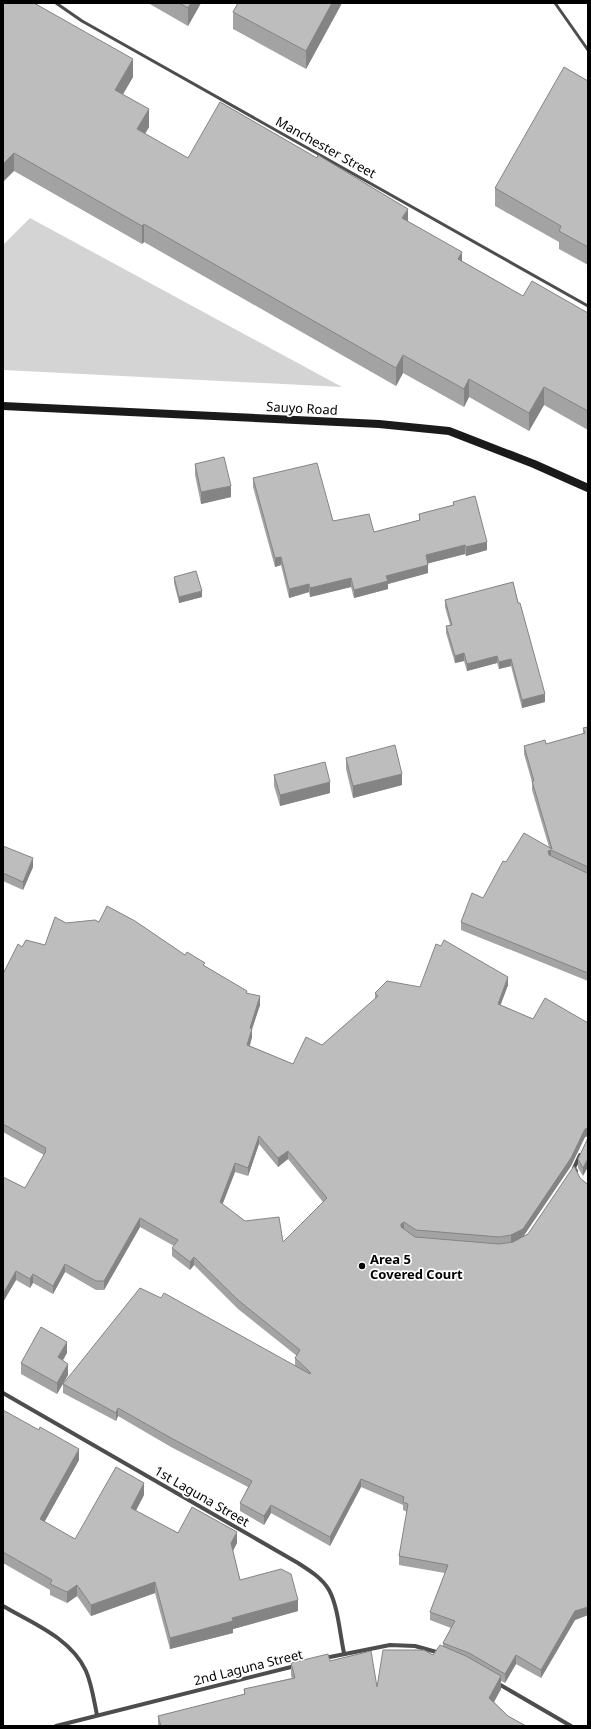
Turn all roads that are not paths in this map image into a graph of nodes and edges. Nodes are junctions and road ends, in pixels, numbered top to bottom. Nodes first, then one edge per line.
1 (56, 3) edge
2 (555, 3) edge
3 (588, 50) edge
4 (588, 306) edge
5 (3, 406) edge
6 (588, 488) edge
7 (582, 1150) edge
8 (574, 1168) junction
9 (577, 1173) edge
10 (570, 1174) edge
11 (3, 1393) edge
12 (3, 1606) edge
13 (344, 1653) junction
14 (448, 1656) edge
15 (321, 1659) edge
16 (298, 1665) edge
17 (495, 1682) edge
18 (97, 1716) junction
19 (56, 1726) edge
20 (571, 1726) edge

1 - 4 lane, Manchester Street
2 - 3 lane
5 - 6 main road, Sauyo Road
7 - 8 street
8 - 9 street
8 - 10 street
11 - 13 street, 1st Laguna Street
12 - 18 street
13 - 14 street, 2nd Laguna Street
13 - 15 street, 2nd Laguna Street
16 - 18 street, 2nd Laguna Street
17 - 20 street
18 - 19 street, 2nd Laguna Street

